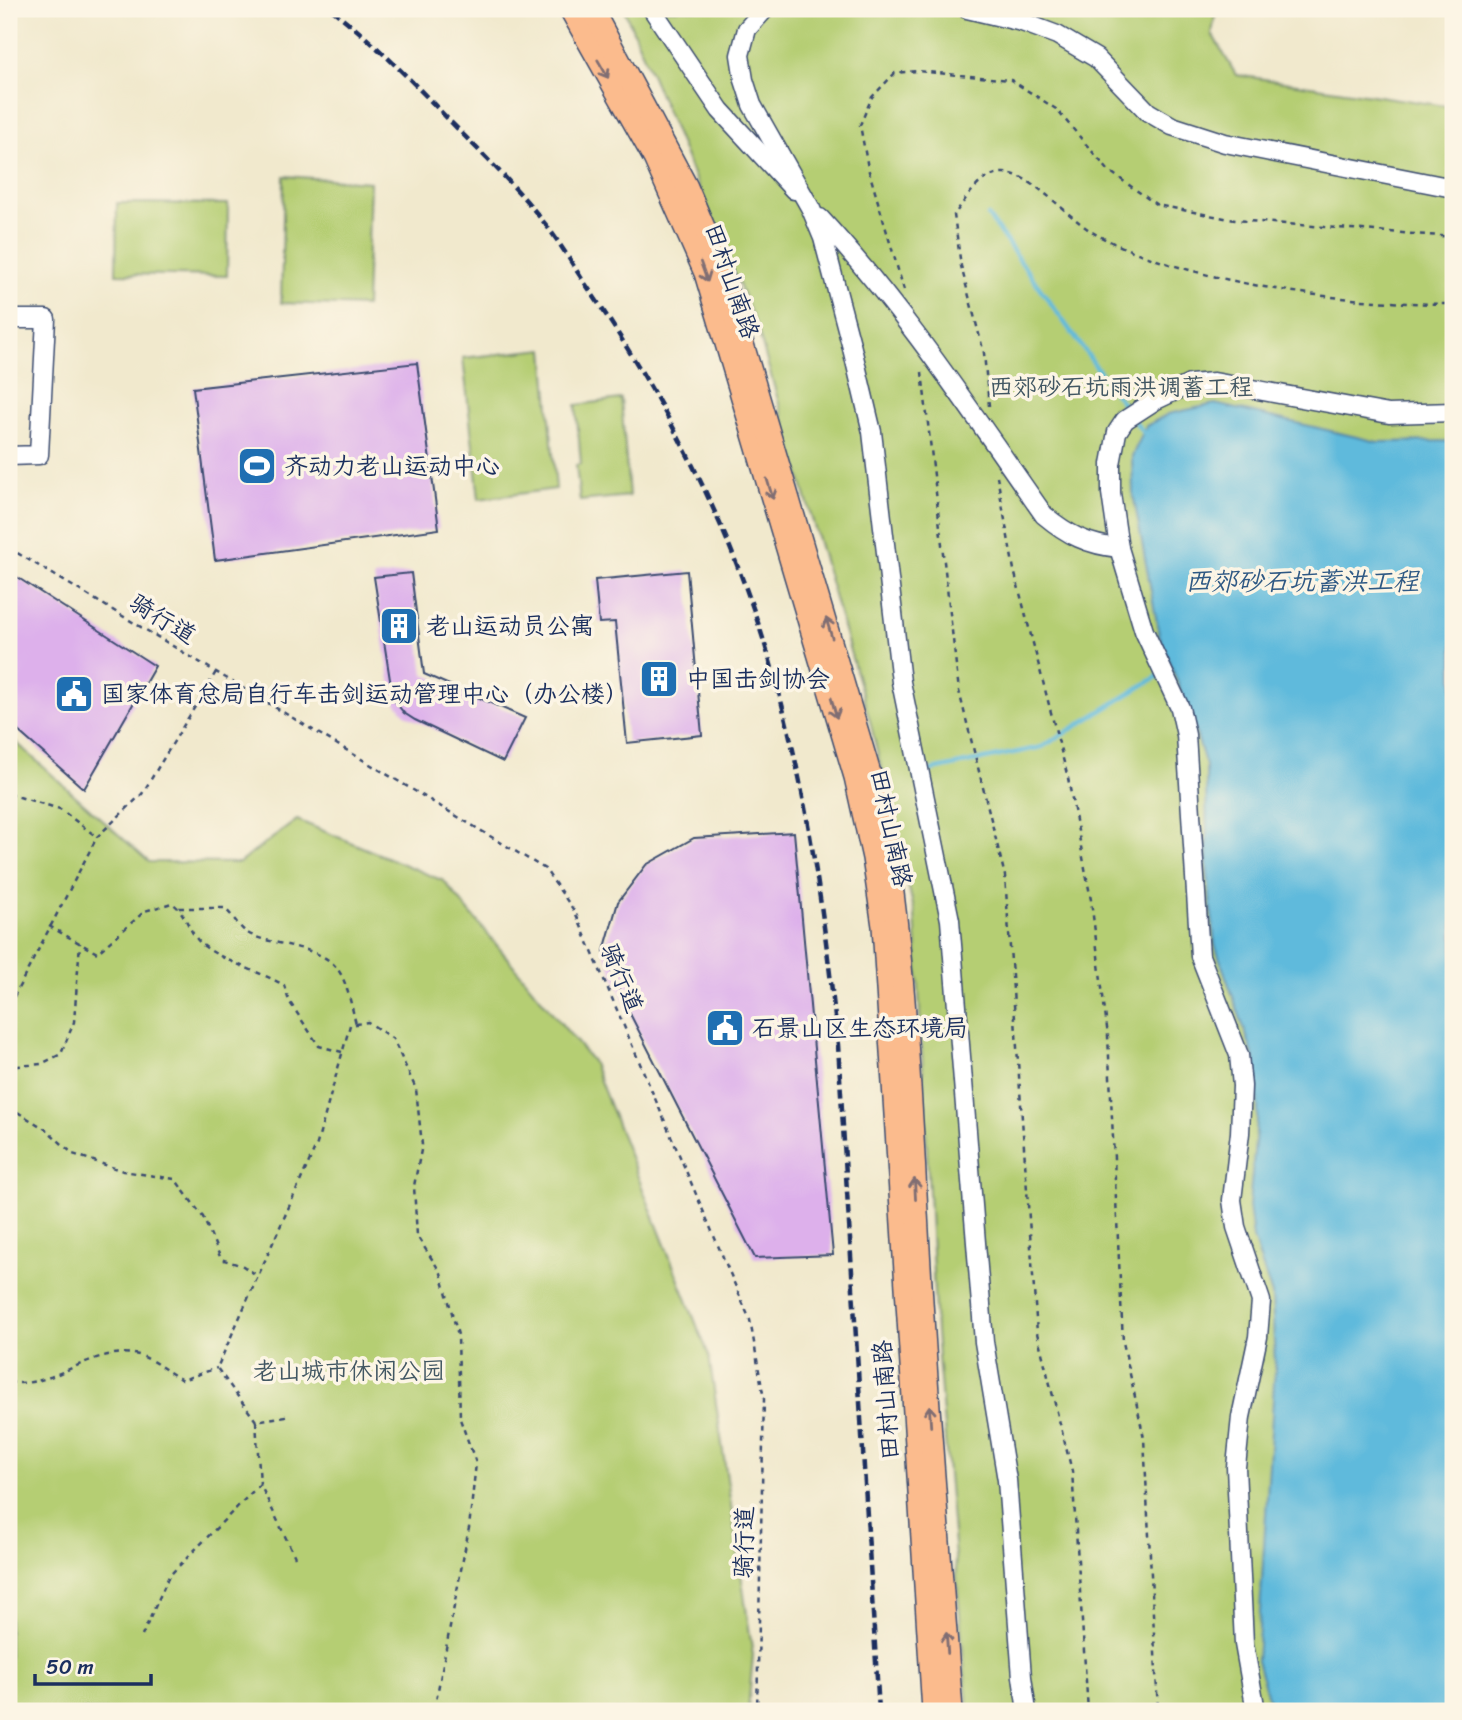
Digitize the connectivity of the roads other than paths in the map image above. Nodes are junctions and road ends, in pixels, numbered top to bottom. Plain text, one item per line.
1 (570, 9) edge
2 (592, 9) edge
3 (652, 9) edge
4 (765, 9) edge
5 (967, 9) edge
6 (1453, 188) edge
7 (811, 209) junction
8 (9, 319) edge
9 (1453, 412) edge
10 (9, 456) edge
11 (1119, 548) junction
12 (933, 1711) edge
13 (952, 1711) edge
14 (1027, 1711) edge
15 (1256, 1711) edge

1 -> 12 main road, 田村山南路
13 -> 2 main road, 田村山南路
3 - 7 street
4 - 7 street
5 - 6 street
7 - 11 street
7 - 14 street
8 - 10 street
9 - 11 street
11 - 15 street

